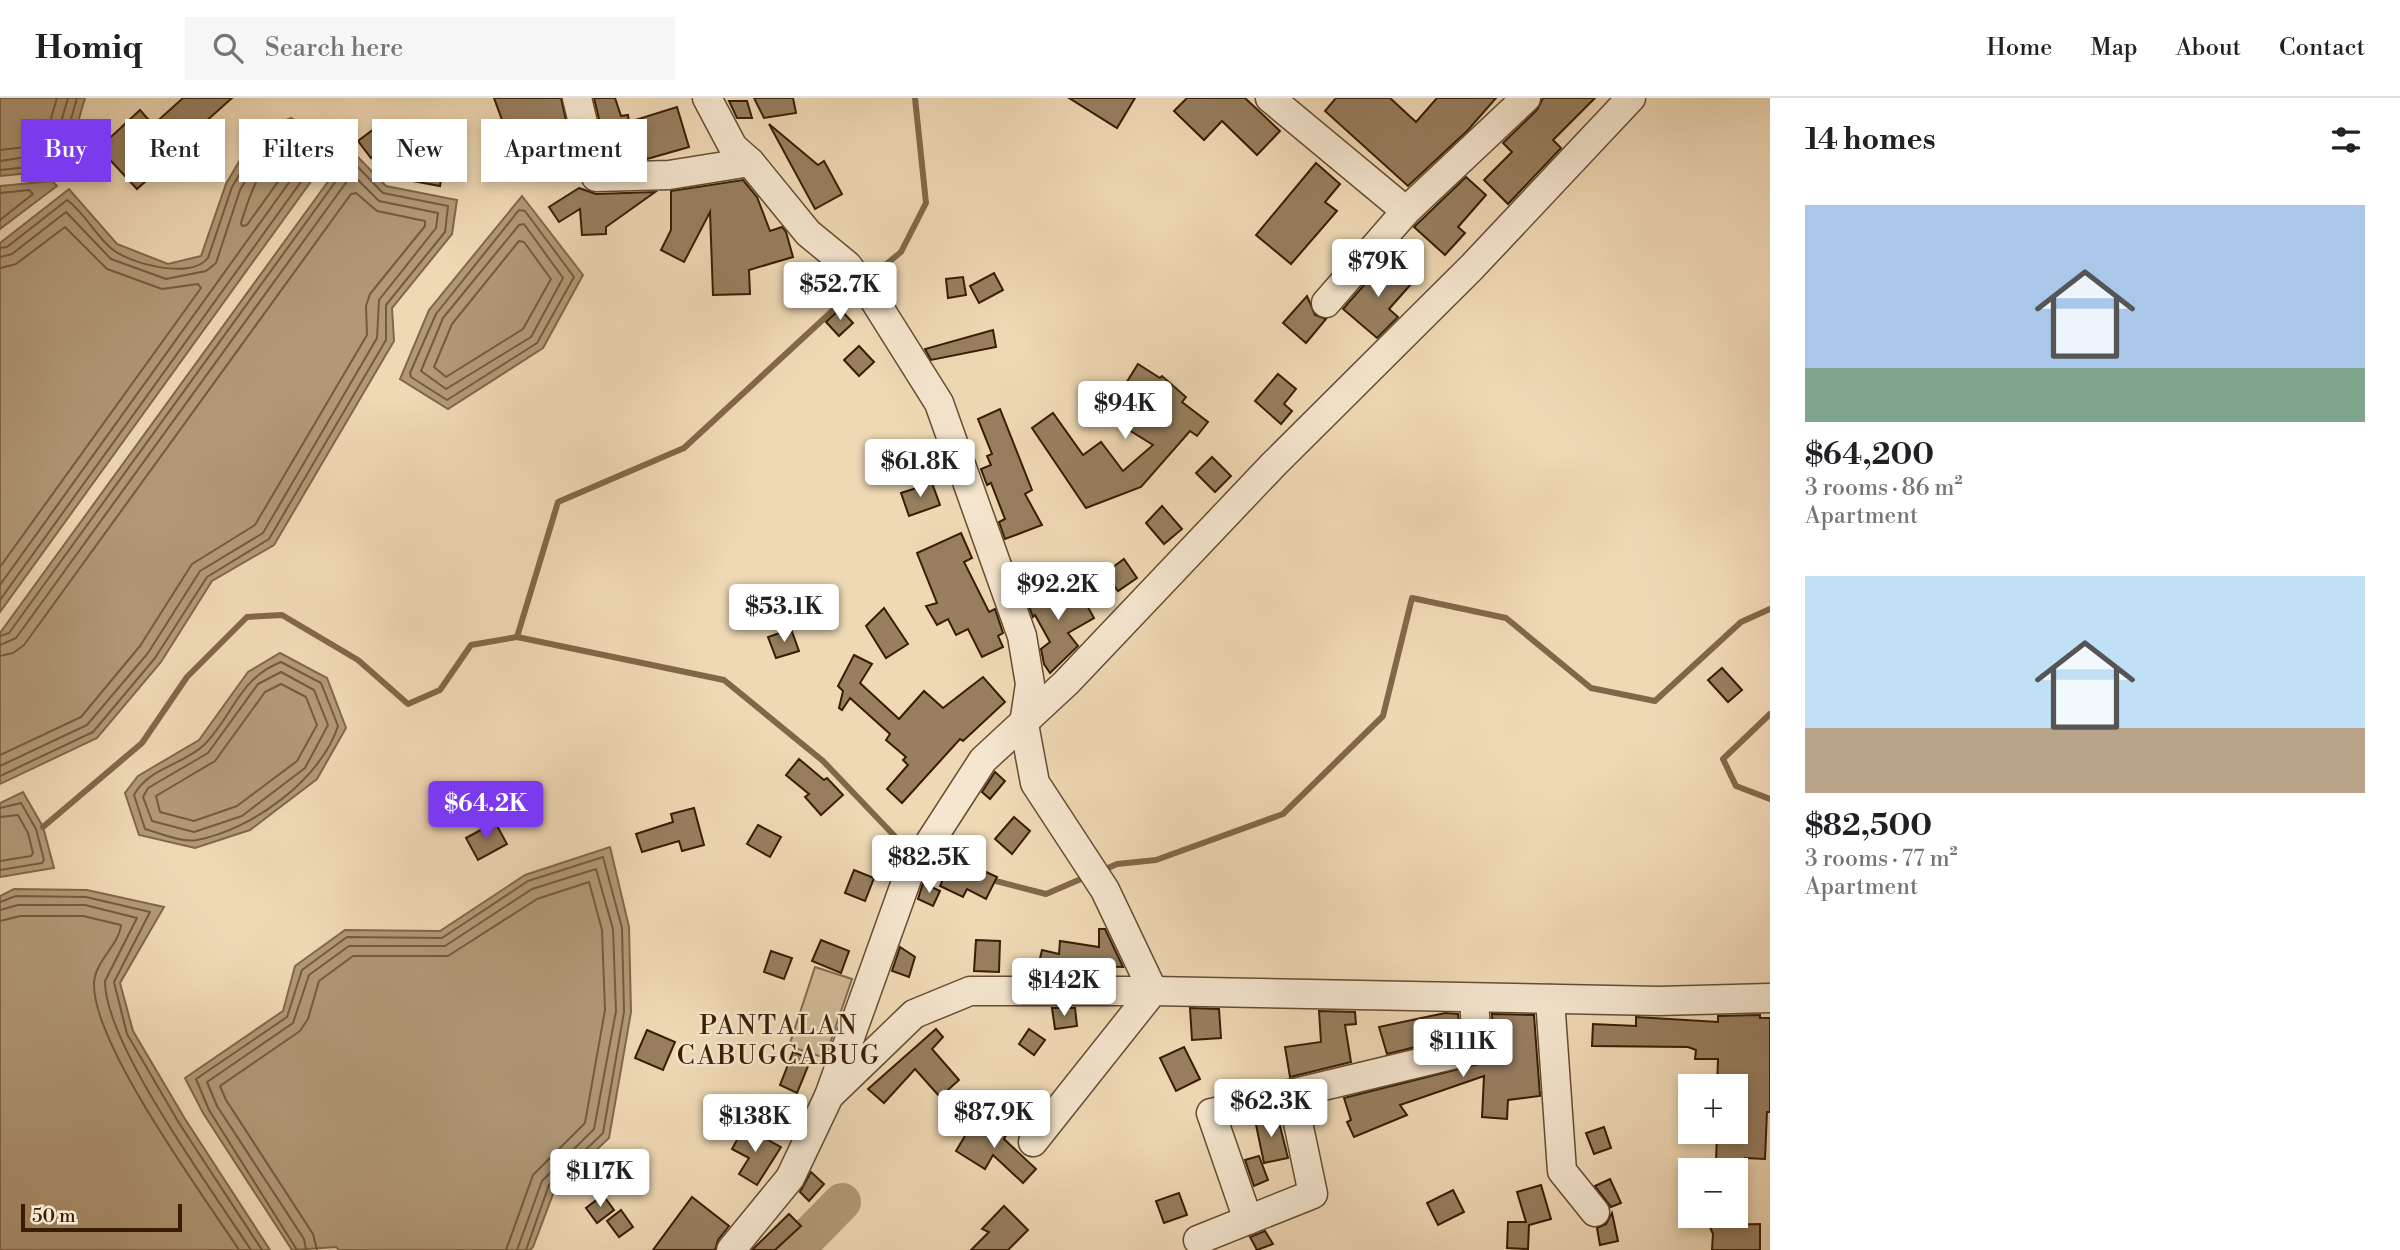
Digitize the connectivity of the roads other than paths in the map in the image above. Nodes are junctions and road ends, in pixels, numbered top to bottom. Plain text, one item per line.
1 (577, 98) edge
2 (707, 98) edge
3 (1270, 98) edge
4 (1526, 98) edge
5 (1631, 98) edge
6 (750, 162) junction
7 (1406, 211) junction
8 (1326, 303) dead end
9 (1024, 724) junction
10 (1153, 991) junction
11 (1474, 998) junction
12 (1770, 998) edge
13 (1550, 999) junction
14 (1292, 1094) junction
15 (829, 1096) junction
16 (1033, 1142) dead end
17 (1595, 1212) dead end
18 (1248, 1220) junction
19 (1198, 1240) dead end
20 (731, 1250) edge

1 - 6 street
2 - 6 street
3 - 7 street
4 - 7 street
5 - 9 street
6 - 9 street
7 - 8 street
9 - 10 street
9 - 15 street
10 - 11 street
10 - 15 street
10 - 16 street
11 - 13 street
11 - 14 street
12 - 13 street
13 - 17 street
14 - 18 street
14 - 18 street
15 - 20 street
18 - 19 street

